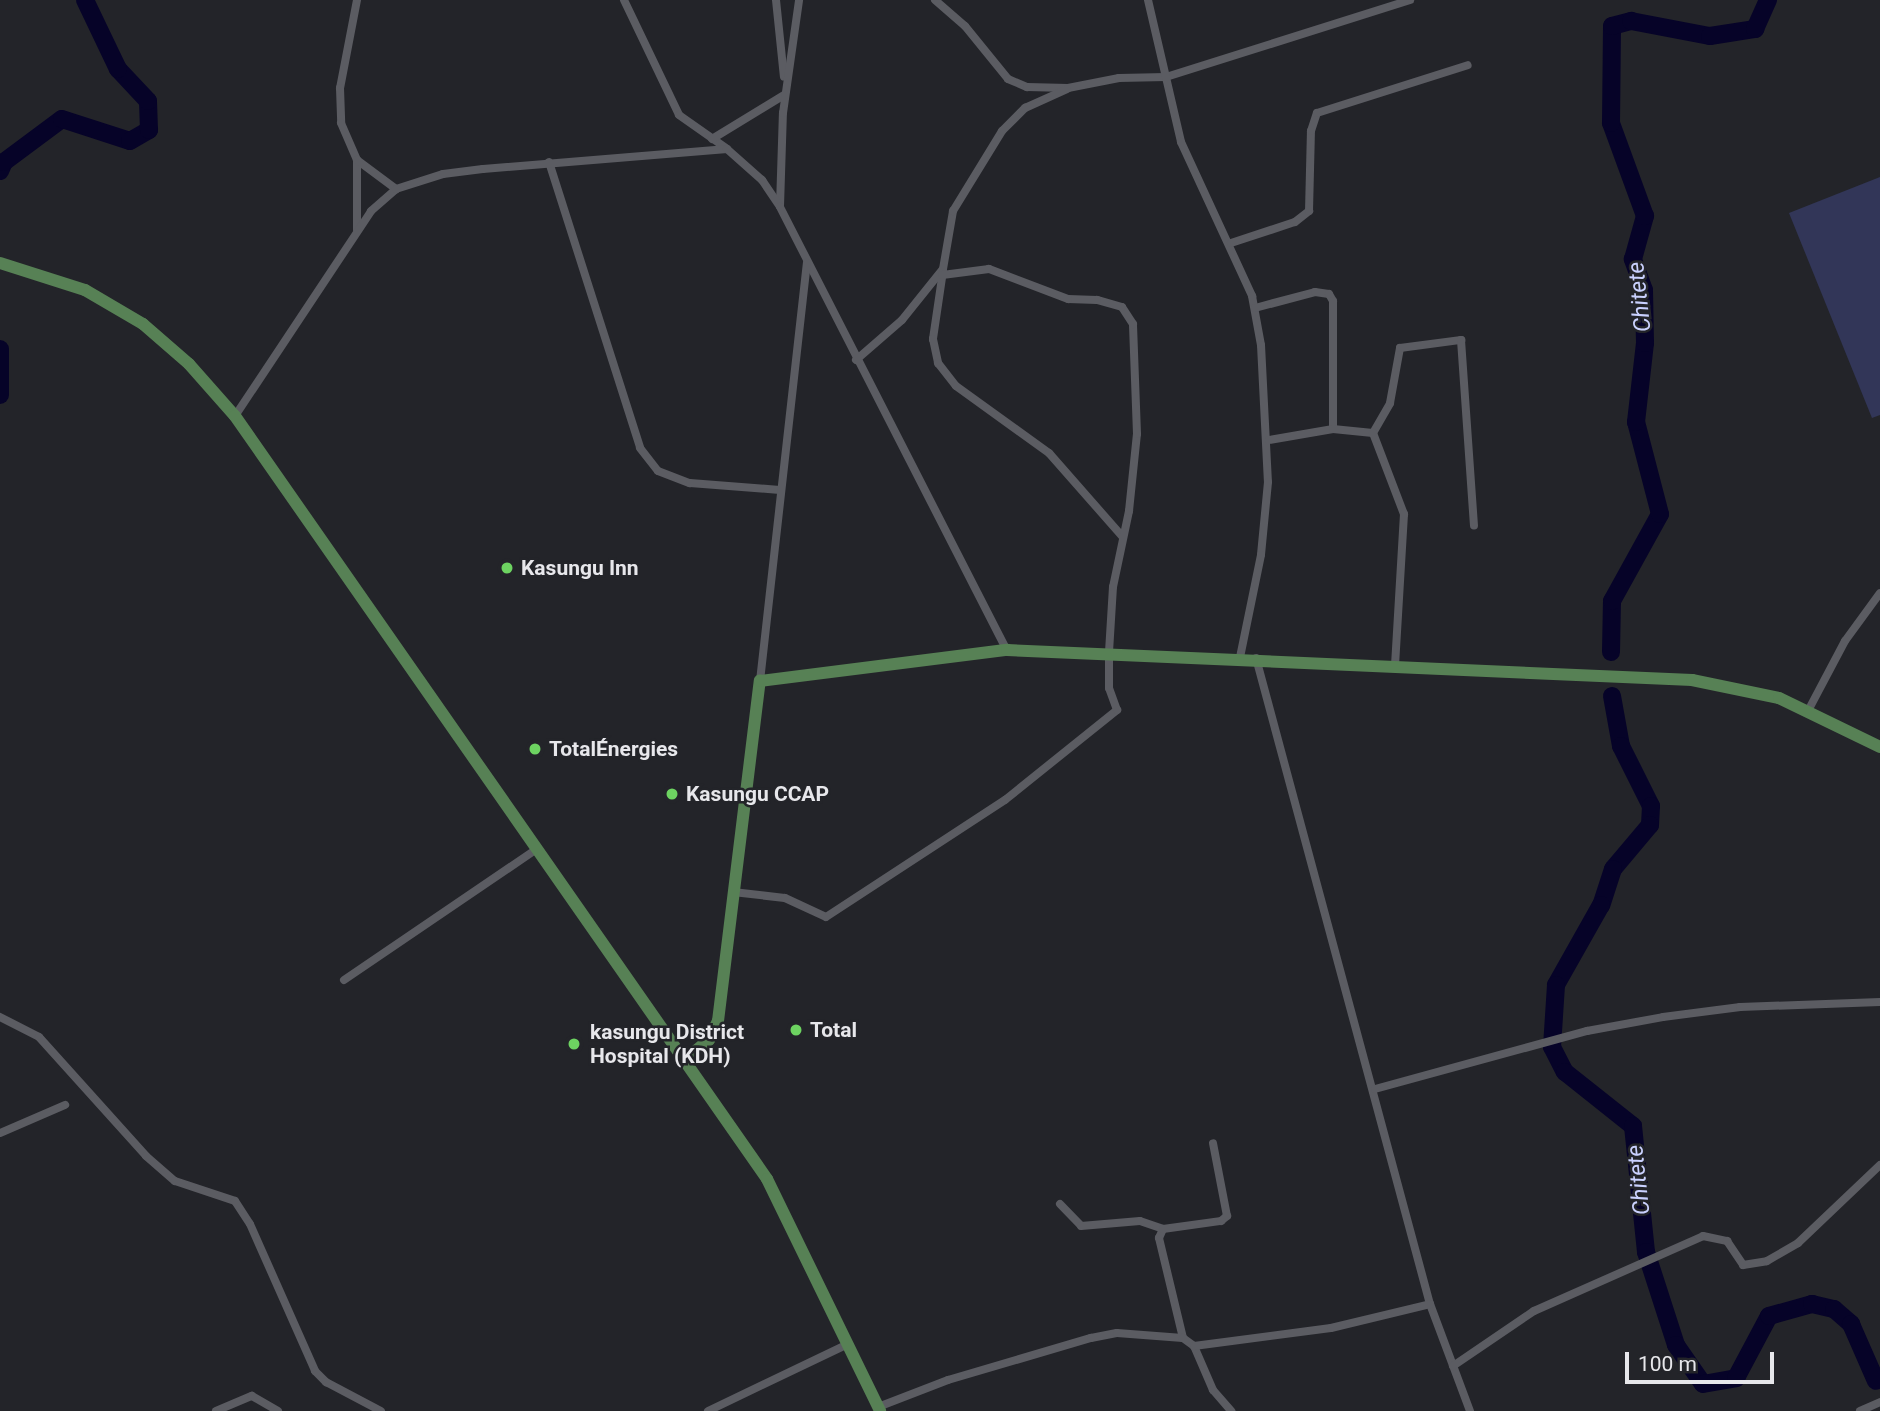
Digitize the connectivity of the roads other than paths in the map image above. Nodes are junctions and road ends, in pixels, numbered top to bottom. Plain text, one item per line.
1 (357, 0) edge
2 (624, 0) edge
3 (776, 0) edge
4 (799, 0) edge
5 (935, 0) edge
6 (1148, 0) edge
7 (1410, 0) edge
8 (1468, 65) dead end
9 (1166, 77) junction
10 (1068, 88) junction
11 (785, 91) junction
12 (712, 139) junction
13 (727, 149) junction
14 (357, 160) junction
15 (549, 162) junction
16 (397, 189) junction
17 (780, 207) junction
18 (357, 232) junction
19 (1231, 243) junction
20 (807, 261) junction
21 (0, 263) edge
22 (943, 272) junction
23 (1255, 308) junction
24 (856, 360) junction
25 (234, 416) junction
26 (1333, 429) junction
27 (1373, 433) junction
28 (1269, 440) junction
29 (780, 490) junction
30 (1474, 526) dead end
31 (1122, 536) junction
32 (1880, 593) edge
33 (1007, 650) junction
34 (1110, 652) junction
35 (1240, 657) junction
36 (1256, 658) junction
37 (1395, 667) junction
38 (760, 681) junction
39 (1809, 709) junction
40 (1879, 745) edge
41 (537, 849) junction
42 (733, 892) junction
43 (344, 980) dead end
44 (1880, 1002) edge
45 (0, 1017) edge
46 (686, 1059) junction
47 (1375, 1089) junction
48 (65, 1105) dead end
49 (0, 1133) edge
50 (1213, 1143) dead end
51 (1880, 1165) edge
52 (1060, 1204) dead end
53 (1163, 1229) junction
54 (1430, 1304) junction
55 (1183, 1338) junction
56 (848, 1344) junction
57 (1194, 1346) junction
58 (1453, 1366) junction
59 (1880, 1402) edge
60 (879, 1409) edge
61 (216, 1411) edge
62 (278, 1411) edge
63 (381, 1411) edge
64 (708, 1411) edge
65 (1231, 1411) edge
66 (1470, 1411) edge
67 (1860, 1411) edge

1 - 14 street
2 - 12 street
3 - 11 street
4 - 11 street
5 - 10 street
6 - 9 street
7 - 9 street
8 - 19 street
9 - 10 street
9 - 19 street
10 - 22 street
11 - 12 street
11 - 17 street
12 - 13 street
13 - 15 street
13 - 17 street
14 - 16 street
14 - 18 street
15 - 16 street
15 - 29 street
16 - 18 street
17 - 20 street
18 - 25 street
19 - 23 street
20 - 24 street
20 - 29 street
21 - 25 main road
22 - 24 street
22 - 31 street
22 - 31 street
23 - 26 street
23 - 28 street
24 - 33 street
25 - 41 main road
26 - 27 street
26 - 28 street
27 - 30 street
27 - 37 street
28 - 35 street
29 - 38 street
31 - 34 street
32 - 39 street
33 - 34 main road
33 - 38 main road
34 - 35 main road
34 - 42 street
35 - 36 main road
36 - 37 main road
36 - 47 street
37 - 39 main road
38 - 42 main road
39 - 40 main road
41 - 43 street
41 - 46 main road
42 - 46 main road
44 - 47 street
45 - 63 street
46 - 56 main road
47 - 54 street
48 - 49 street
50 - 53 street
51 - 58 street
52 - 53 street
53 - 55 street
54 - 57 street
54 - 58 street
55 - 57 street
55 - 60 street
56 - 60 main road
56 - 64 street
57 - 65 street
58 - 66 street
59 - 67 street
61 - 62 street

